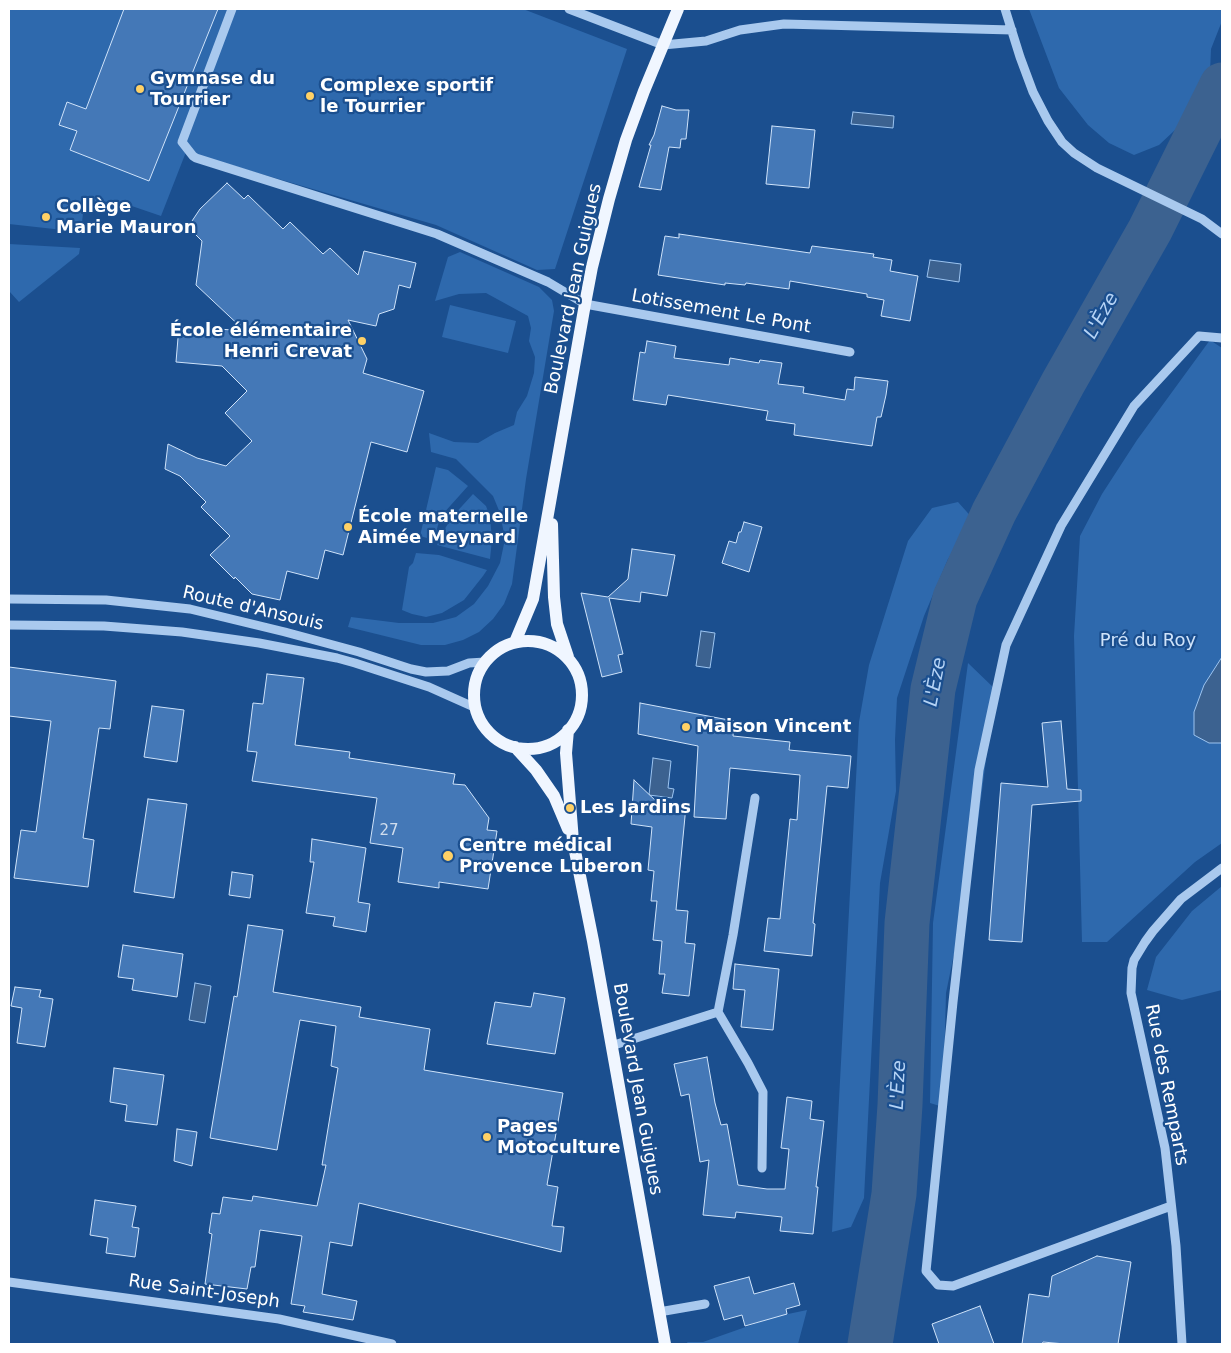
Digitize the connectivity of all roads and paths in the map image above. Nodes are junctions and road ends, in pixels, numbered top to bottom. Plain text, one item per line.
1 (232, 9) edge
2 (569, 9) edge
3 (678, 9) edge
4 (1005, 9) edge
5 (1012, 30) junction
6 (663, 45) junction
7 (1222, 234) edge
8 (585, 304) junction
9 (1222, 338) edge
10 (850, 352) dead end
11 (552, 497) junction
12 (9, 599) edge
13 (9, 625) edge
14 (515, 642) junction
15 (568, 657) junction
16 (485, 662) junction
17 (476, 708) junction
18 (568, 730) junction
19 (515, 747) junction
20 (755, 798) dead end
21 (573, 841) junction
22 (1222, 868) edge
23 (718, 1012) junction
24 (611, 1046) junction
25 (762, 1168) dead end
26 (1171, 1206) junction
27 (9, 1282) edge
28 (705, 1304) dead end
29 (659, 1312) junction
30 (392, 1344) edge
31 (665, 1344) edge
32 (1182, 1344) edge

1 - 8 street
2 - 6 street
3 - 6 main road, Boulevard Jean Guigues
4 - 5 street
5 - 6 street
5 - 7 street
6 - 8 main road, Boulevard Jean Guigues
8 - 10 street, Lotissement Le Pont
8 - 11 main road, Boulevard Jean Guigues
9 - 26 street
11 - 14 main road, Boulevard Jean Guigues
11 - 15 main road, Boulevard Jean Guigues
12 - 16 street, Route d'Ansouis
13 - 17 street, Route d'Ansouis
14 - 15 main road
14 - 16 main road
15 - 18 main road
16 - 17 main road
17 - 19 main road
18 - 19 main road
18 - 21 main road, Boulevard Jean Guigues
19 - 21 main road, Boulevard Jean Guigues
20 - 23 street
21 - 24 main road, Boulevard Jean Guigues
22 - 26 street, Rue des Remparts
23 - 24 street
23 - 25 street
24 - 29 main road, Boulevard Jean Guigues
26 - 32 street, Rue des Remparts
27 - 30 street, Rue Saint-Joseph
28 - 29 street
29 - 31 main road, Boulevard Jean Guigues

